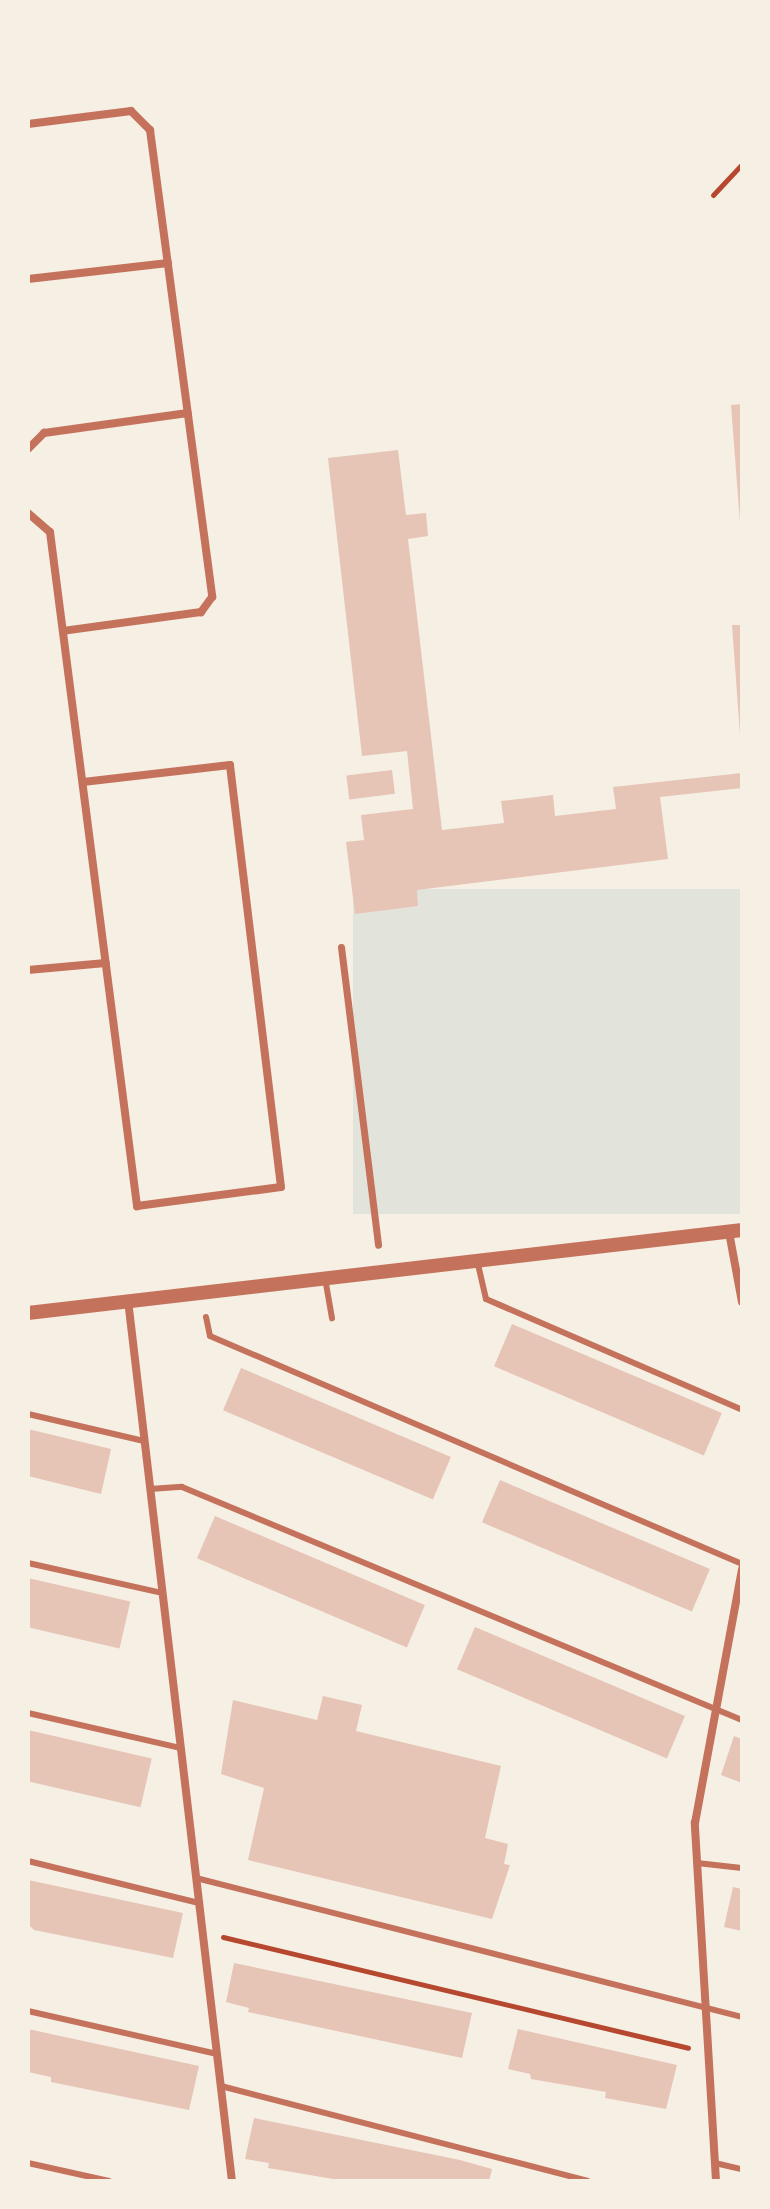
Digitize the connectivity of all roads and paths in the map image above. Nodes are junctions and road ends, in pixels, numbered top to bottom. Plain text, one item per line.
1 (28, 124) edge
2 (742, 164) edge
3 (713, 195) dead end
4 (168, 263) junction
5 (28, 279) edge
6 (188, 413) junction
7 (28, 449) edge
8 (28, 513) edge
9 (63, 631) junction
10 (83, 782) junction
11 (341, 947) dead end
12 (106, 963) junction
13 (28, 970) edge
14 (735, 1231) edge
15 (378, 1245) dead end
16 (477, 1260) junction
17 (324, 1278) junction
18 (128, 1299) junction
19 (742, 1302) edge
20 (28, 1313) edge
21 (206, 1317) dead end
22 (332, 1318) dead end
23 (742, 1410) edge
24 (28, 1414) edge
25 (144, 1441) junction
26 (150, 1489) junction
27 (28, 1563) edge
28 (742, 1567) edge
29 (162, 1593) junction
30 (714, 1709) junction
31 (28, 1713) edge
32 (742, 1720) edge
33 (181, 1748) junction
34 (28, 1861) edge
35 (697, 1863) junction
36 (742, 1868) edge
37 (196, 1878) junction
38 (199, 1903) junction
39 (203, 1932) junction
40 (706, 2009) junction
41 (28, 2011) edge
42 (742, 2017) edge
43 (709, 2051) junction
44 (217, 2054) junction
45 (221, 2086) junction
46 (28, 2163) edge
47 (715, 2163) junction
48 (742, 2169) edge
49 (109, 2181) edge
50 (232, 2181) edge
51 (588, 2181) edge
52 (716, 2181) edge

1 - 4 street
2 - 3 path
4 - 5 street
4 - 6 street
6 - 7 street
6 - 9 street
8 - 9 street
9 - 10 street
10 - 12 street
10 - 12 street
11 - 15 street
12 - 13 street
14 - 16 street
14 - 19 street
16 - 17 street
16 - 23 lane
17 - 18 street
17 - 22 lane
18 - 20 street
18 - 25 street
21 - 28 lane
24 - 25 lane
25 - 26 street
26 - 29 street
26 - 30 lane
27 - 29 lane
28 - 30 street
29 - 33 street
30 - 32 lane
30 - 35 street
31 - 33 lane
33 - 37 street
34 - 38 lane
35 - 36 lane
35 - 40 street
37 - 38 street
37 - 40 lane
38 - 39 street
39 - 43 path
39 - 44 street
40 - 42 lane
40 - 43 street
41 - 44 lane
43 - 47 street
44 - 45 street
45 - 50 street
45 - 51 lane
46 - 49 lane
47 - 48 lane
47 - 52 street

